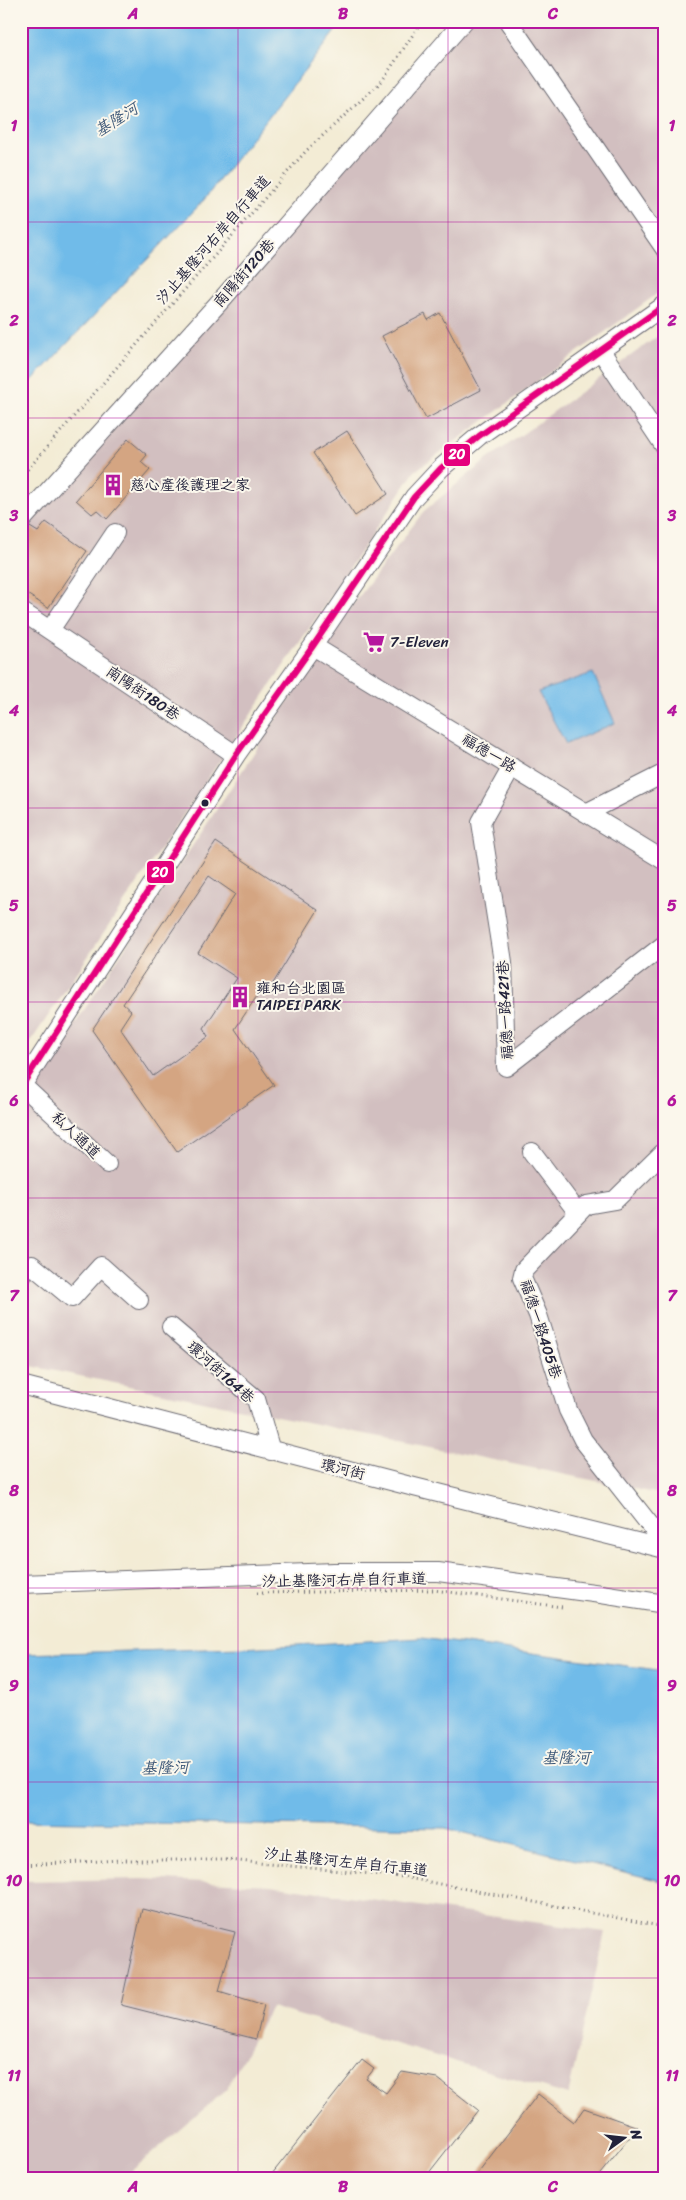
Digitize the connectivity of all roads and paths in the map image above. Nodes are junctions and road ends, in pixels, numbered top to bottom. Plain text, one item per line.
1 (422, 21) edge
2 (464, 21) edge
3 (508, 21) edge
4 (665, 249) edge
5 (665, 305) edge
6 (601, 351) junction
7 (665, 447) edge
8 (21, 476) edge
9 (21, 521) edge
10 (115, 533) dead end
11 (21, 610) edge
12 (50, 630) junction
13 (313, 646) junction
14 (236, 755) junction
15 (512, 767) junction
16 (665, 773) edge
17 (586, 813) junction
18 (665, 861) edge
19 (665, 944) edge
20 (22, 1085) edge
21 (665, 1151) edge
22 (532, 1152) dead end
23 (107, 1164) dead end
24 (578, 1213) junction
25 (21, 1278) edge
26 (139, 1300) dead end
27 (171, 1327) dead end
28 (21, 1386) edge
29 (271, 1451) junction
30 (665, 1544) edge
31 (665, 1549) edge
32 (21, 1584) edge
33 (250, 1593) dead end
34 (665, 1604) edge
35 (572, 1608) dead end
36 (21, 1866) edge
37 (665, 1927) edge

1 - 8 path, 汐止基隆河右岸自行車道
2 - 9 street, 南陽街120巷
3 - 4 street
5 - 6 street
6 - 7 street
6 - 13 street
10 - 12 street
11 - 12 street, 南陽街180巷
12 - 14 street, 南陽街180巷
13 - 14 street
13 - 15 street, 福德一路
14 - 20 street
15 - 17 street, 福德一路
15 - 19 street, 福德一路421巷
16 - 17 street
17 - 18 street, 福德一路
20 - 23 street, 私人通道
21 - 24 street, 福德一路405巷
22 - 24 street
24 - 30 street, 福德一路405巷
25 - 26 street
27 - 29 street, 環河街164巷
28 - 29 street, 環河街
29 - 31 street, 環河街
32 - 34 street
33 - 35 path, 汐止基隆河右岸自行車道
36 - 37 path, 汐止基隆河左岸自行車道

